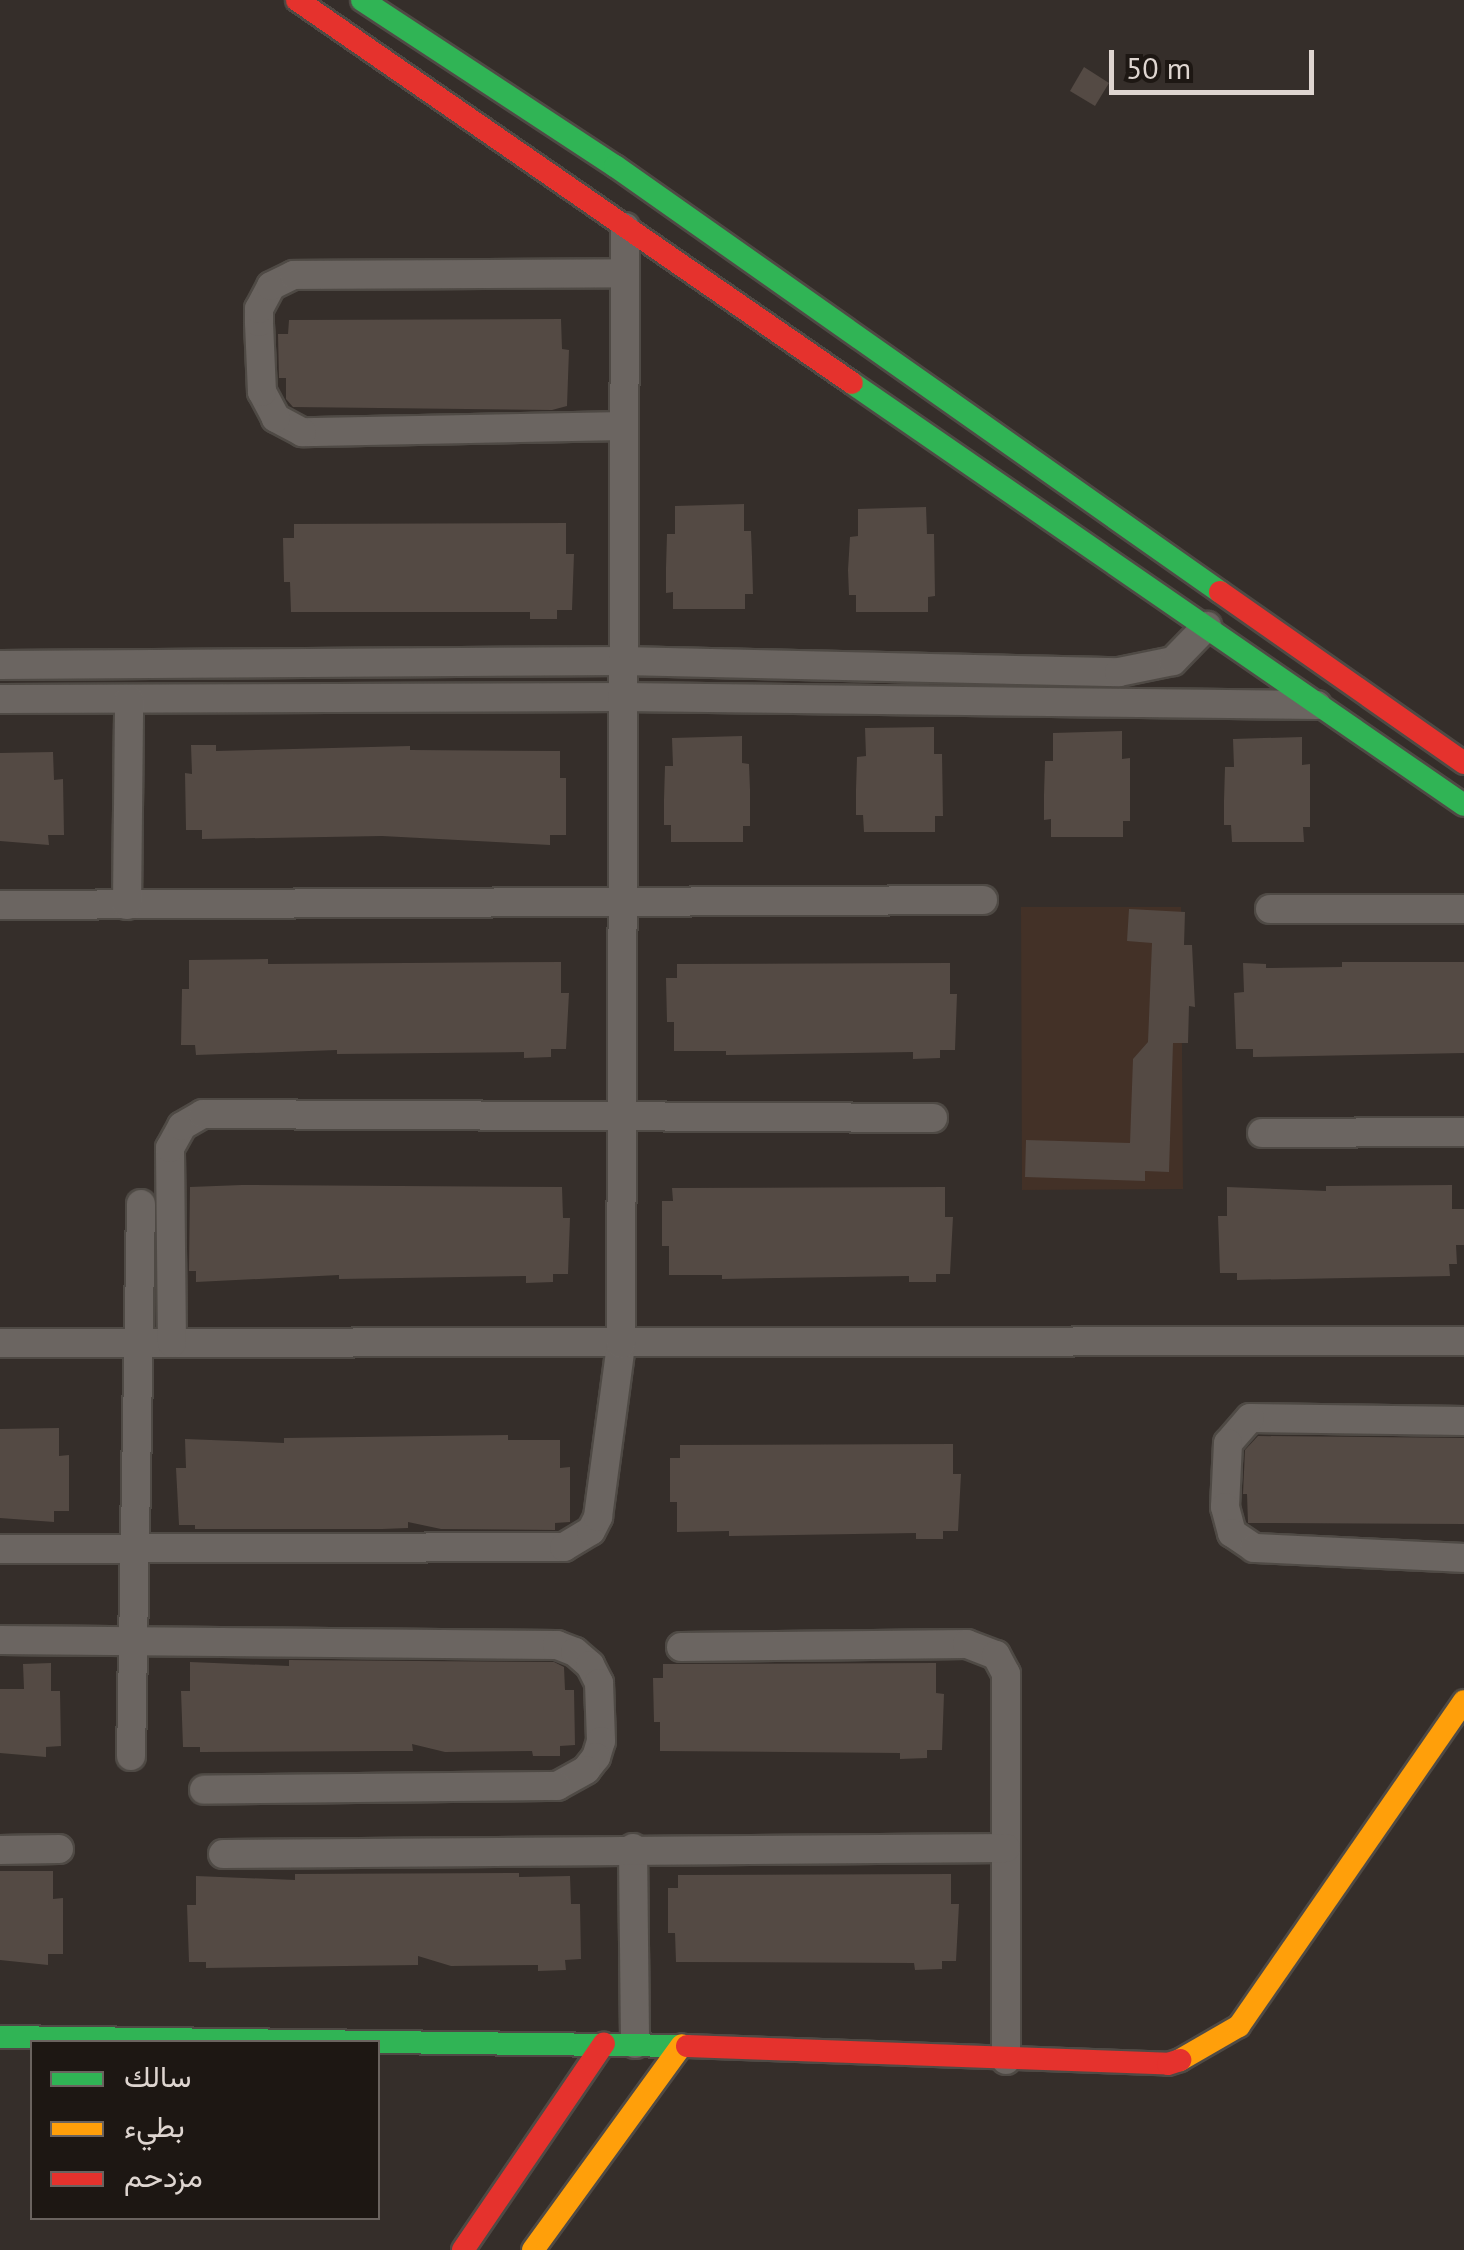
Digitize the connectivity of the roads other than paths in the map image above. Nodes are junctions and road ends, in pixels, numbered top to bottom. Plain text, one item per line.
1 (297, 0) edge
2 (362, 0) edge
3 (625, 228) junction
4 (624, 273) junction
5 (624, 426) junction
6 (1206, 626) junction
7 (623, 661) junction
8 (0, 665) edge
9 (622, 697) junction
10 (130, 699) junction
11 (0, 700) edge
12 (1317, 705) junction
13 (1464, 763) edge
14 (1464, 805) edge
15 (983, 900) dead end
16 (621, 902) junction
17 (127, 904) junction
18 (0, 905) edge
19 (1270, 909) dead end
20 (1464, 910) edge
21 (933, 1118) dead end
22 (620, 1120) junction
23 (1464, 1132) edge
24 (1262, 1133) dead end
25 (141, 1204) dead end
26 (1464, 1342) edge
27 (0, 1343) edge
28 (172, 1343) junction
29 (138, 1344) junction
30 (620, 1344) junction
31 (1464, 1421) edge
32 (0, 1549) edge
33 (134, 1550) junction
34 (1464, 1558) edge
35 (0, 1640) edge
36 (132, 1642) junction
37 (681, 1647) dead end
38 (1464, 1701) edge
39 (131, 1756) dead end
40 (204, 1790) dead end
41 (633, 1848) junction
42 (1006, 1848) junction
43 (0, 1850) edge
44 (58, 1850) dead end
45 (223, 1854) dead end
46 (0, 2037) edge
47 (302, 2040) edge
48 (380, 2041) edge
49 (604, 2043) junction
50 (635, 2044) junction
51 (682, 2045) junction
52 (1006, 2060) junction
53 (463, 2250) edge
54 (533, 2250) edge

1 - 3 street
2 - 13 street
3 - 4 street
3 - 6 street
4 - 5 street
4 - 5 street
5 - 7 street
6 - 7 street
6 - 12 street
7 - 8 street
7 - 9 street
9 - 10 street
9 - 12 street
9 - 16 street
10 - 11 street
10 - 17 street
12 - 14 street
15 - 16 street
16 - 17 street
16 - 22 street
17 - 18 street
19 - 20 street
21 - 22 street
22 - 28 street
22 - 30 street
23 - 24 street
25 - 29 street
26 - 30 street
27 - 29 street
28 - 29 street
28 - 30 street
29 - 33 street
30 - 33 street
31 - 34 street
32 - 33 street
33 - 36 street
35 - 36 street
36 - 39 street
36 - 40 street
37 - 42 street
38 - 52 street
41 - 42 street
41 - 45 street
41 - 50 street
42 - 52 street
43 - 44 street
46 - 47 street
48 - 49 street
49 - 50 street
49 - 53 street
50 - 51 street
51 - 52 street
51 - 54 street

